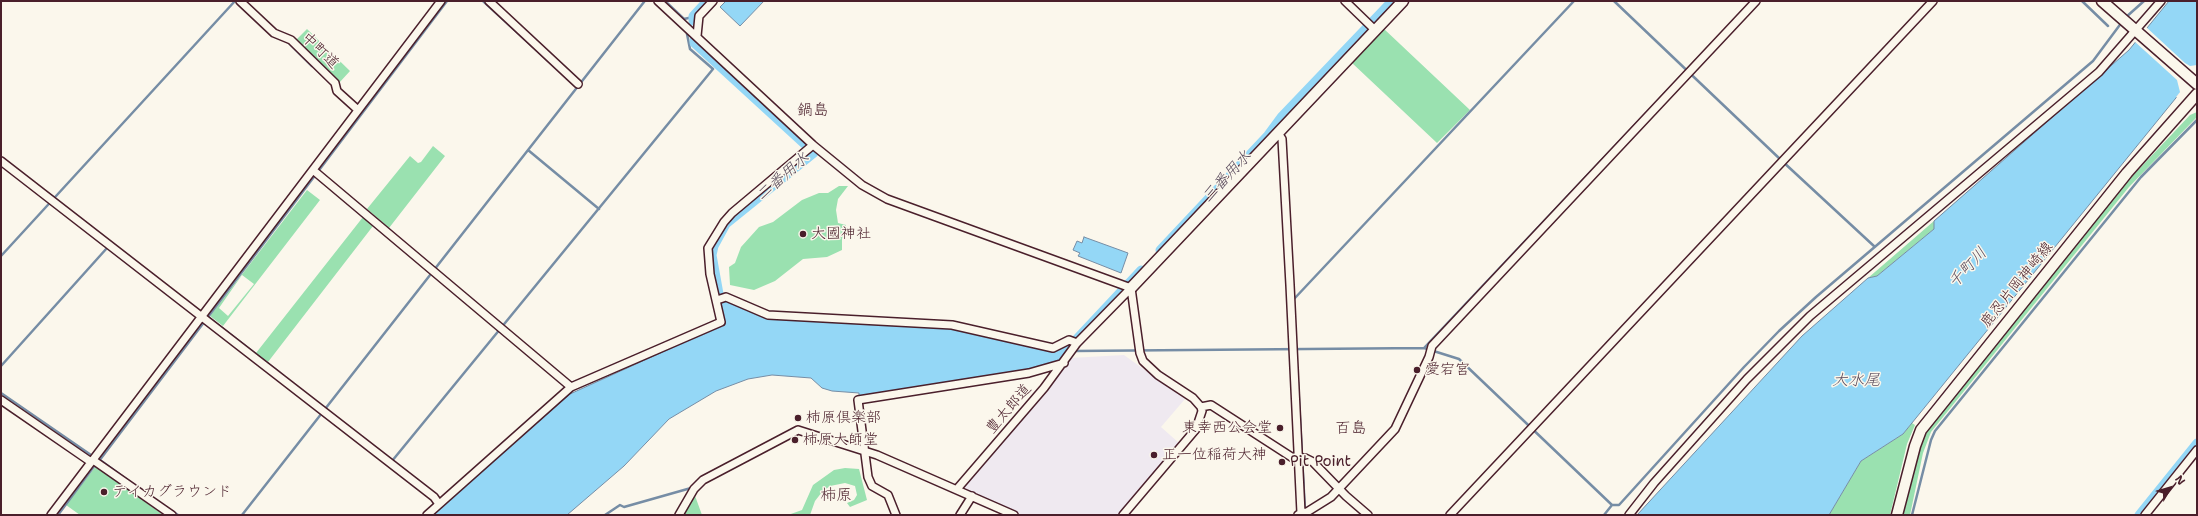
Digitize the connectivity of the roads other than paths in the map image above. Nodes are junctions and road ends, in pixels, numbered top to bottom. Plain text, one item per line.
1 (240, 1) edge
2 (441, 1) edge
3 (489, 1) edge
4 (658, 1) edge
5 (713, 1) edge
6 (1345, 1) edge
7 (1403, 1) edge
8 (1756, 1) edge
9 (1933, 1) edge
10 (2102, 1) edge
11 (2161, 1) edge
12 (2135, 29) junction
13 (1375, 30) junction
14 (697, 36) junction
15 (2196, 83) edge
16 (578, 84) dead end
17 (2197, 94) edge
18 (358, 110) junction
19 (1278, 133) junction
20 (810, 148) junction
21 (1, 161) edge
22 (316, 172) junction
23 (1126, 287) junction
24 (720, 298) junction
25 (205, 318) junction
26 (1073, 346) junction
27 (1064, 363) junction
28 (570, 387) junction
29 (1, 400) edge
30 (1201, 407) junction
31 (863, 450) junction
32 (2197, 450) edge
33 (1302, 458) junction
34 (92, 461) junction
35 (1338, 487) junction
36 (958, 490) junction
37 (972, 496) junction
38 (439, 504) junction
39 (1302, 513) edge
40 (51, 515) edge
41 (172, 515) edge
42 (427, 515) edge
43 (679, 515) edge
44 (896, 515) edge
45 (960, 515) edge
46 (1014, 515) edge
47 (1123, 515) edge
48 (1368, 515) edge
49 (1450, 515) edge
50 (1629, 515) edge
51 (1897, 515) edge
52 (2145, 515) edge

1 - 18 street, 中町道
2 - 18 street
3 - 16 street
4 - 14 street
5 - 14 street
6 - 13 street
7 - 13 main road
8 - 35 street
9 - 49 street
10 - 12 main road
11 - 12 street
12 - 15 main road
12 - 50 street
13 - 19 main road
14 - 20 street
17 - 51 main road, 鹿忍片岡神崎線
18 - 22 street
19 - 23 main road
19 - 33 street
20 - 23 street
20 - 24 street
21 - 25 street
22 - 25 street
22 - 28 street
23 - 26 street
23 - 30 street
24 - 26 street
24 - 28 street
25 - 34 street
25 - 38 street
26 - 27 street, 豊太郎道
27 - 31 street
27 - 36 street, 豊太郎道
28 - 38 street
29 - 34 street
30 - 33 street
30 - 47 street
31 - 36 street
31 - 43 street
31 - 44 street
32 - 52 street
33 - 35 street
33 - 39 street
34 - 40 street
34 - 41 street
35 - 39 street
35 - 48 street
36 - 37 street
37 - 45 street
37 - 46 street
38 - 42 street

